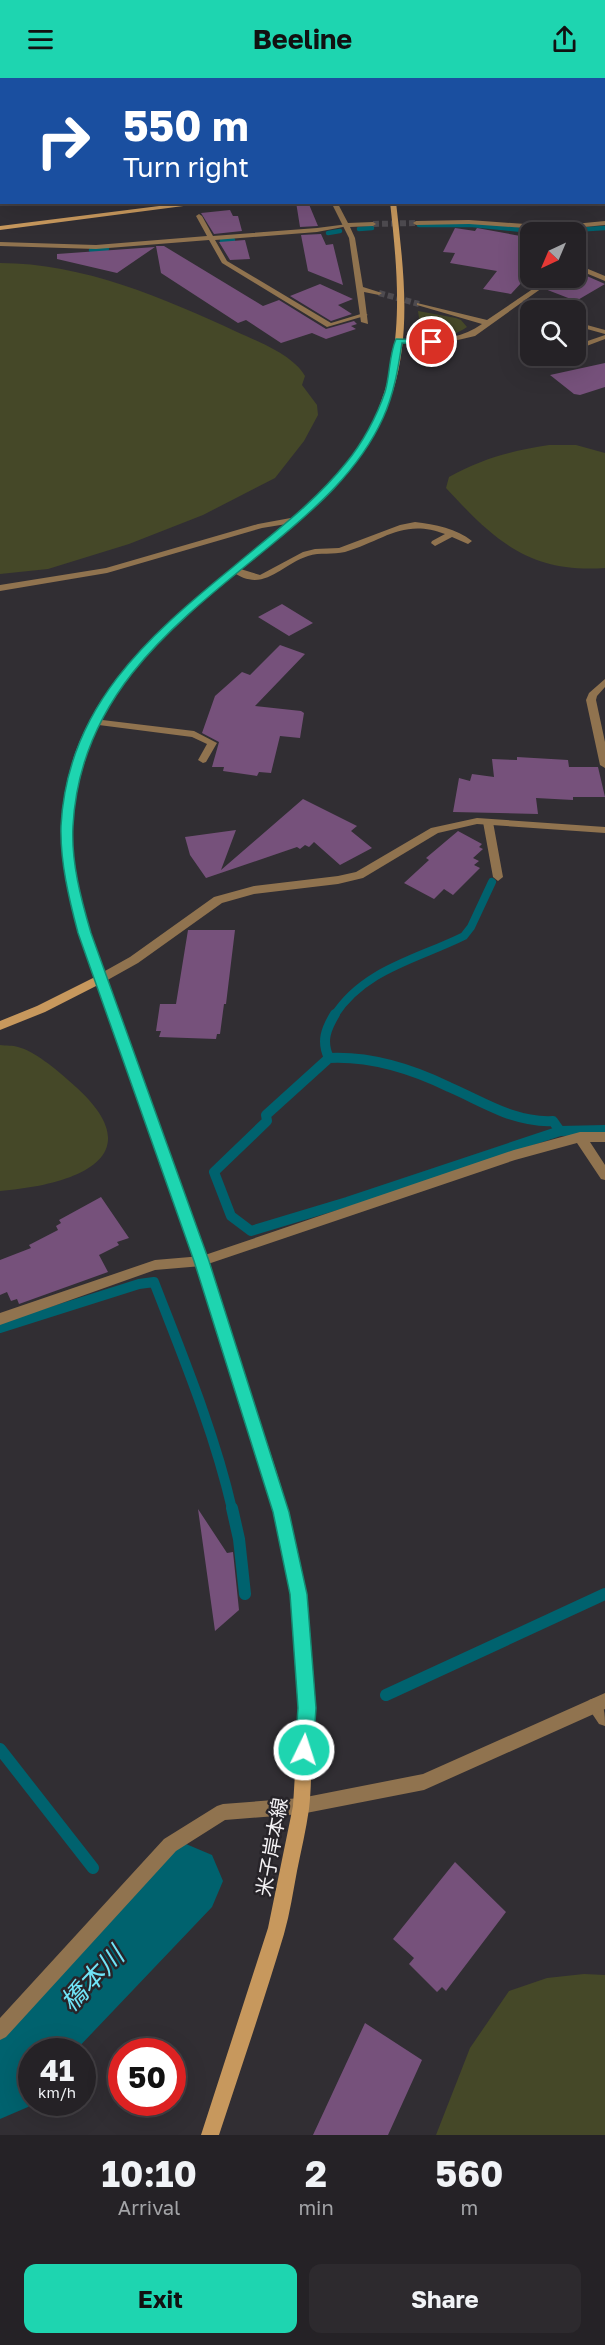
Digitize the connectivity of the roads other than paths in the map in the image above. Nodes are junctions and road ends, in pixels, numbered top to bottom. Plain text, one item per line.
1 (195, 204) edge
2 (335, 204) edge
3 (393, 204) edge
4 (199, 216) dead end
5 (416, 223) tunnel mouth
6 (605, 223) edge
7 (373, 224) tunnel mouth
8 (346, 225) junction
9 (520, 227) edge
10 (586, 227) edge
11 (0, 228) edge
12 (212, 237) junction
13 (0, 244) edge
14 (586, 270) edge
15 (605, 279) edge
16 (538, 288) edge
17 (361, 289) junction
18 (379, 293) tunnel mouth
19 (520, 300) joint
20 (419, 303) tunnel mouth
21 (488, 323) junction
22 (586, 327) edge
23 (605, 332) edge
24 (605, 337) edge
25 (399, 341) junction
26 (586, 344) edge
27 (296, 520) junction
28 (453, 533) junction
29 (468, 541) dead end
30 (435, 543) dead end
31 (234, 570) junction
32 (0, 588) edge
33 (605, 682) edge
34 (94, 722) junction
35 (204, 760) dead end
36 (605, 765) edge
37 (488, 822) junction
38 (605, 830) edge
39 (498, 876) dead end
40 (100, 979) junction
41 (0, 1026) edge
42 (580, 1137) junction
43 (605, 1137) edge
44 (605, 1174) edge
45 (201, 1261) junction
46 (0, 1319) edge
47 (602, 1708) edge
48 (301, 1806) junction
49 (0, 2031) edge
50 (210, 2135) edge

1 - 11 main road
2 - 8 street
3 - 25 main road, 米子岸本線
4 - 12 street
5 - 9 street
6 - 10 street
7 - 8 street
8 - 12 street
8 - 17 street
12 - 13 street
12 - 17 street
14 - 15 street
16 - 19 street
17 - 18 street
19 - 21 street
20 - 21 street
21 - 25 street
22 - 23 street
24 - 26 street
25 - 27 main road, 米子岸本線
27 - 31 main road, 米子岸本線
27 - 32 street
28 - 29 street
28 - 30 street
28 - 31 street
31 - 34 main road, 米子岸本線
33 - 36 street
34 - 35 street
34 - 40 main road, 米子岸本線
37 - 38 street
37 - 39 street
37 - 40 street
40 - 41 main road
40 - 45 main road, 米子岸本線
42 - 43 street
42 - 44 street
42 - 45 street
45 - 46 street
45 - 48 main road, 米子岸本線
47 - 48 street
48 - 49 street
48 - 50 main road, 米子岸本線

